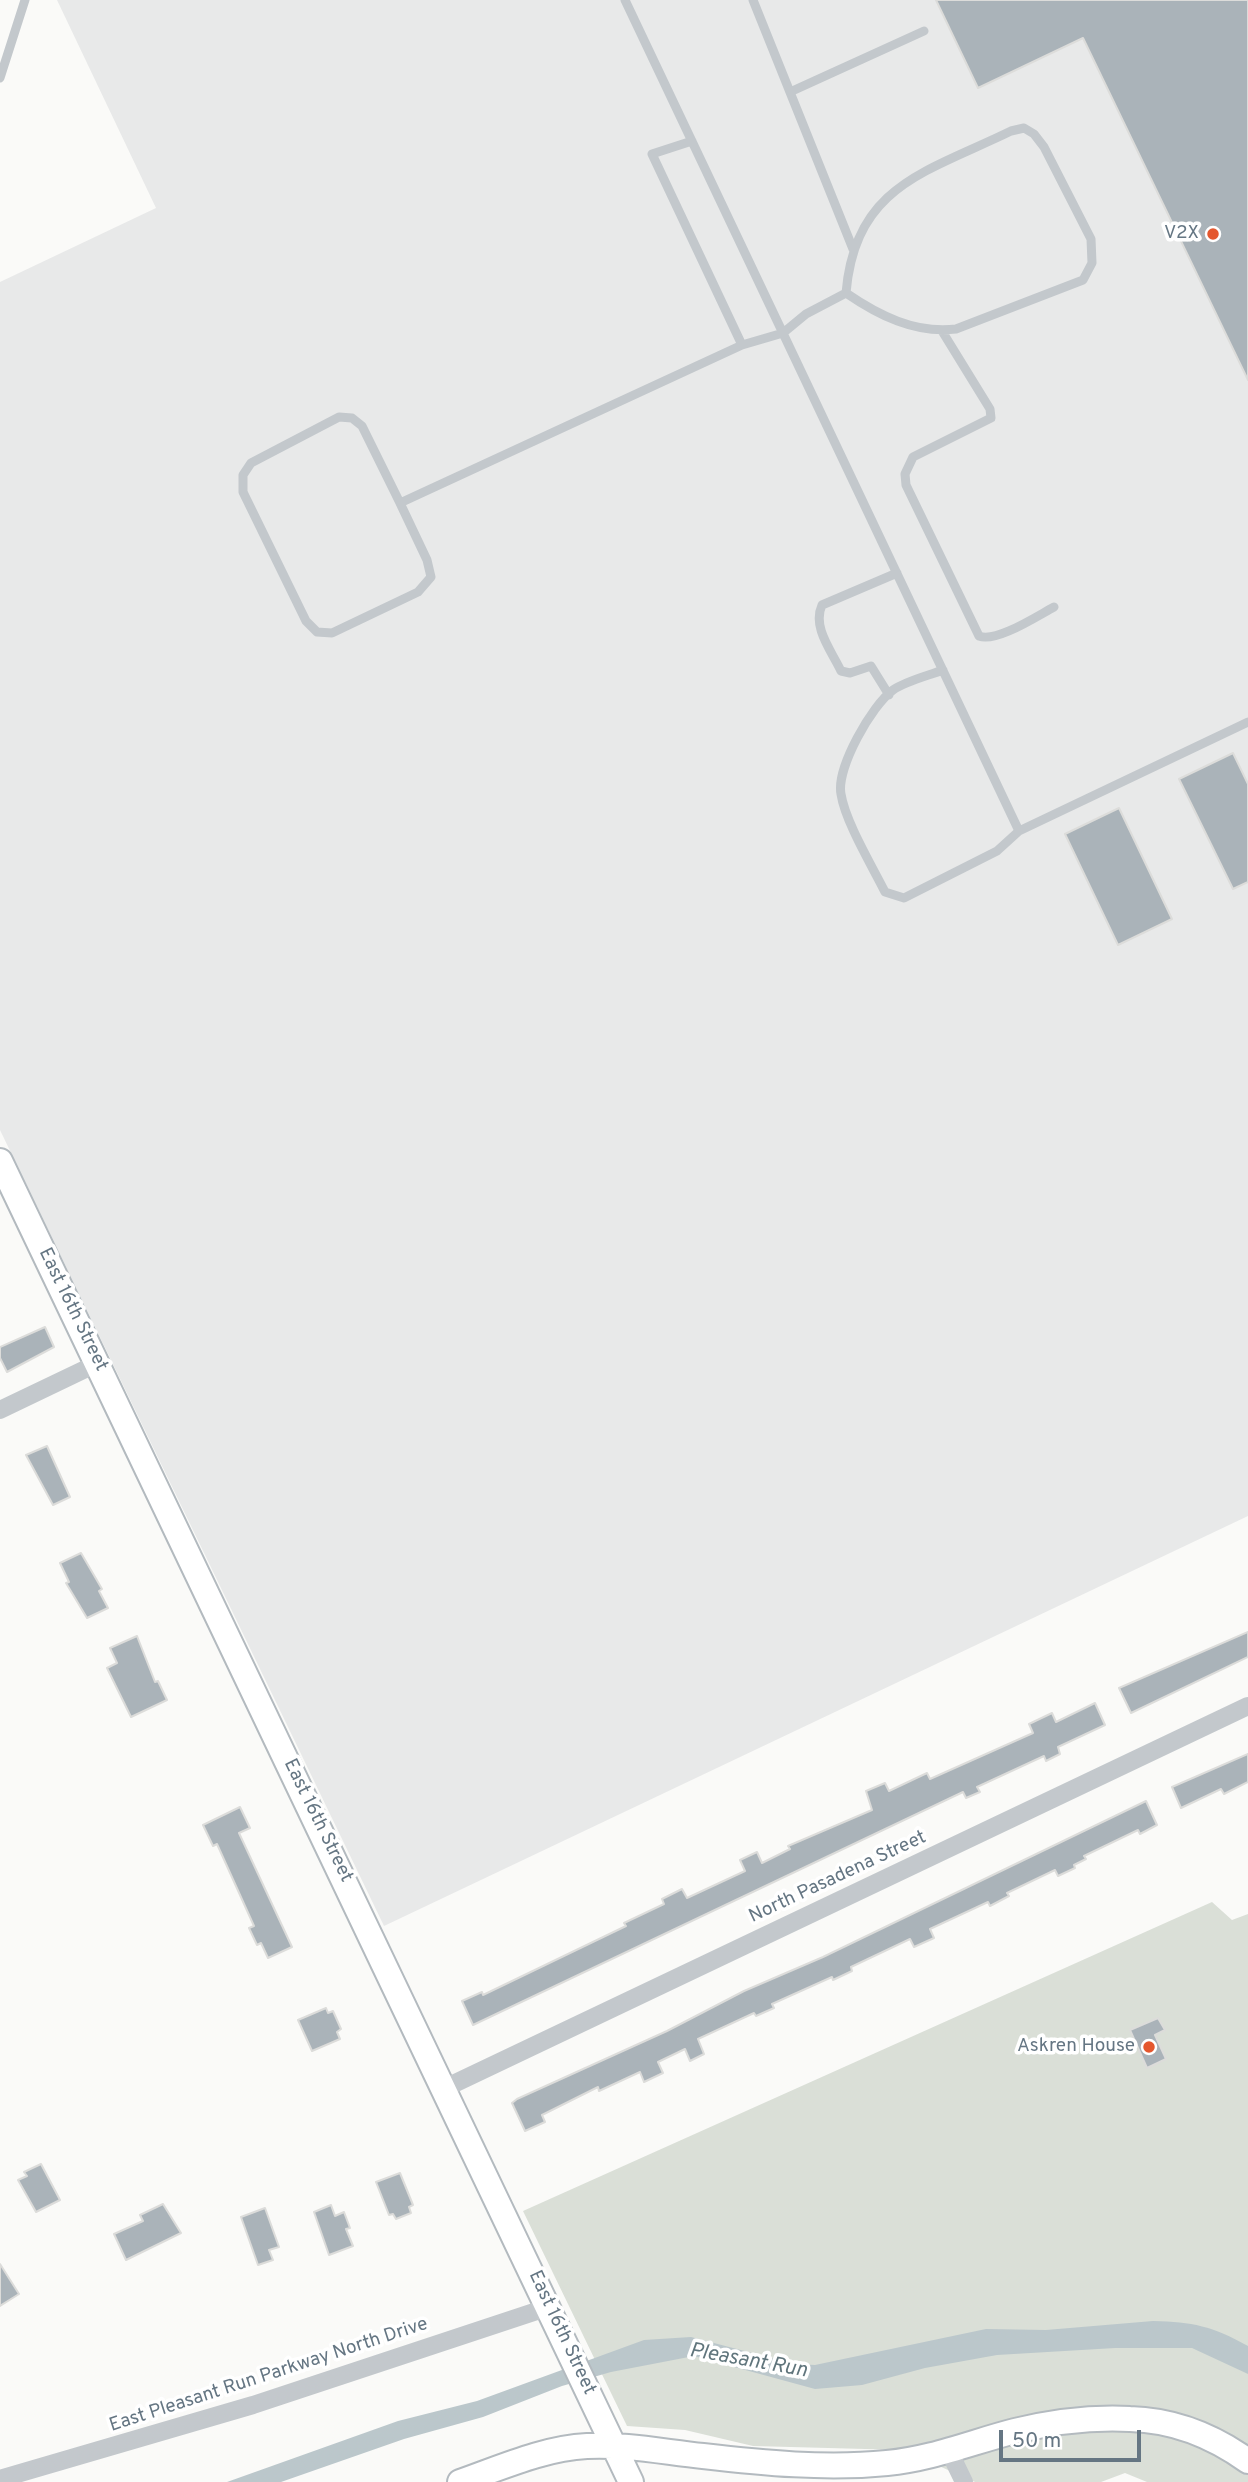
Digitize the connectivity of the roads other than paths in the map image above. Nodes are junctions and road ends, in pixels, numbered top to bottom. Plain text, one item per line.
1 (25, 0) edge
2 (625, 0) edge
3 (753, 0) edge
4 (924, 31) dead end
5 (0, 76) edge
6 (790, 92) junction
7 (692, 141) junction
8 (853, 249) junction
9 (846, 293) junction
10 (942, 331) junction
11 (783, 333) junction
12 (743, 345) junction
13 (400, 503) junction
14 (897, 573) junction
15 (1054, 607) dead end
16 (943, 670) junction
17 (888, 695) junction
18 (1248, 722) edge
19 (1019, 831) junction
20 (0, 1161) edge
21 (98, 1363) junction
22 (0, 1410) edge
23 (1248, 1706) edge
24 (445, 2088) junction
25 (549, 2306) junction
26 (614, 2446) junction
27 (949, 2451) junction
28 (1248, 2461) edge
29 (0, 2479) edge
30 (460, 2482) edge
31 (631, 2482) edge
32 (964, 2482) edge

1 - 5 lane
2 - 7 lane
3 - 6 lane
4 - 6 lane
6 - 8 lane
7 - 11 lane
7 - 12 lane
8 - 9 lane
8 - 10 lane
9 - 10 lane
9 - 11 lane
10 - 15 lane
11 - 12 lane
11 - 14 lane
12 - 13 lane
13 - 13 lane
14 - 16 lane
14 - 17 lane
16 - 17 lane
16 - 19 lane
17 - 19 lane
18 - 19 lane
20 - 21 street, East 16th Street
21 - 22 street
21 - 24 street, East 16th Street
23 - 24 street, North Pasadena Street
24 - 25 street, East 16th Street
25 - 26 street, East 16th Street
25 - 29 street, East Pleasant Run Parkway North Drive
26 - 27 street
26 - 30 street
26 - 31 street, East 16th Street
27 - 28 street
27 - 32 street

